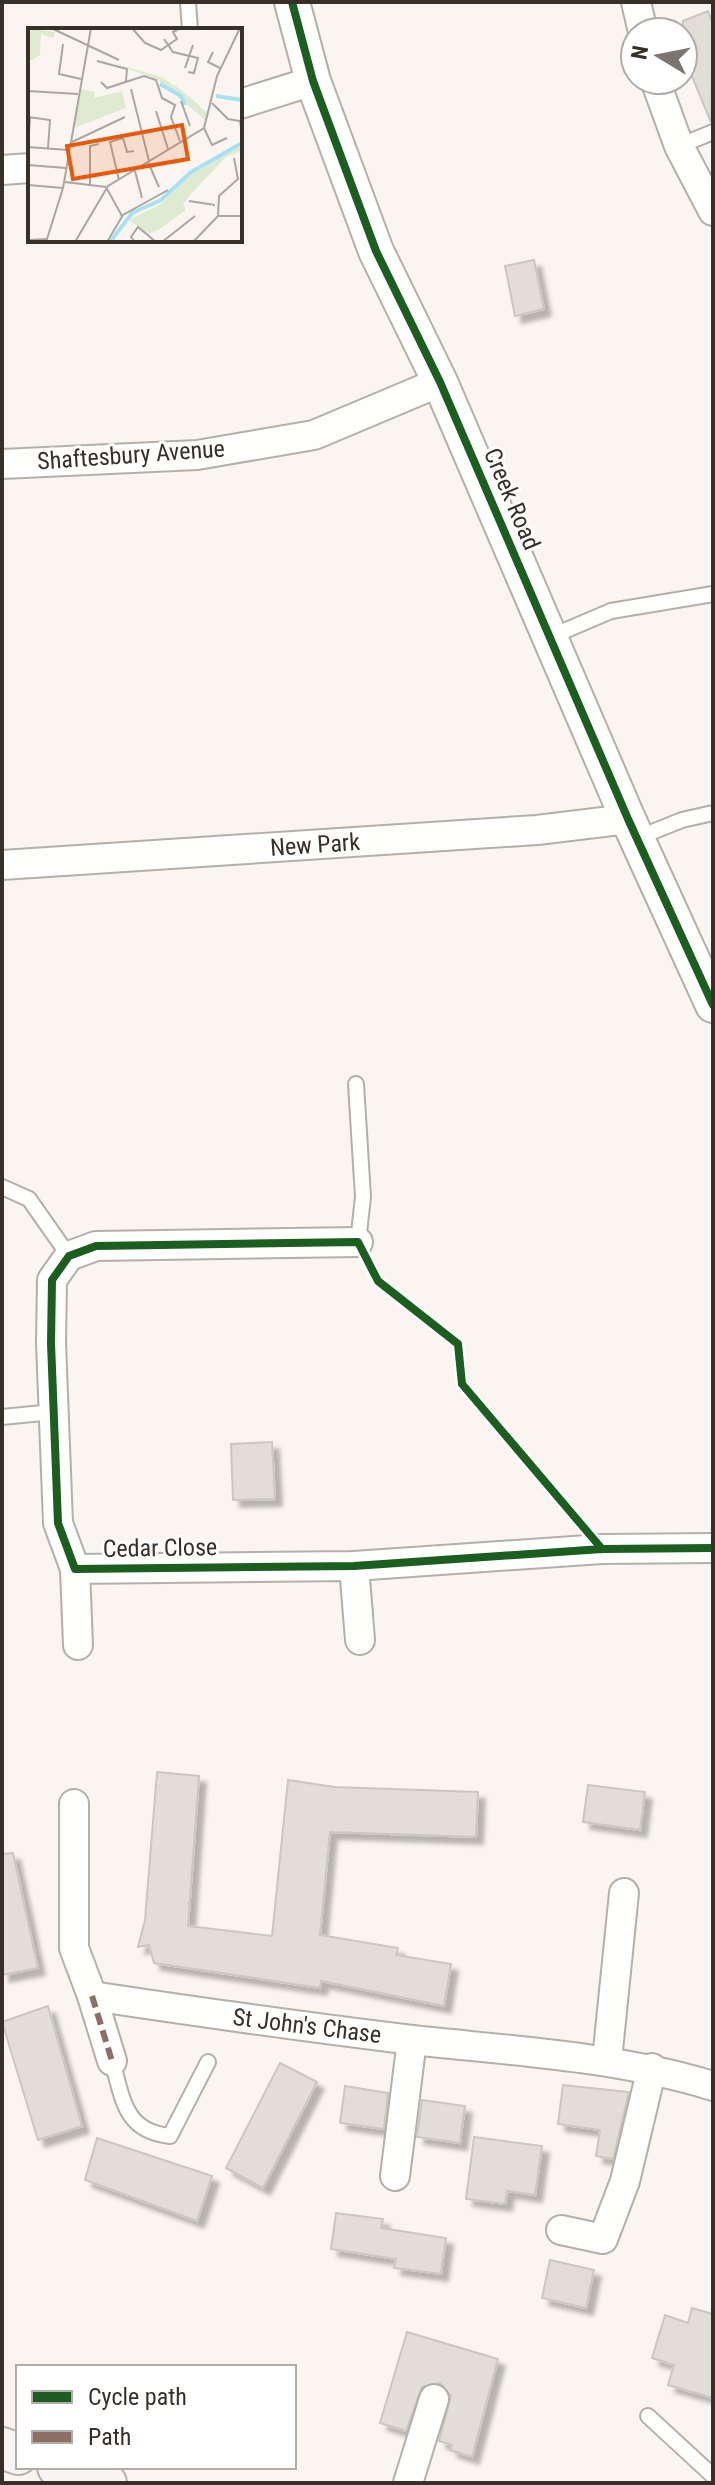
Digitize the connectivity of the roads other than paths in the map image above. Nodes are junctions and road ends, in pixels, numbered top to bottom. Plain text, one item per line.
1 (188, 2) edge
2 (292, 2) edge
3 (190, 28) edge
4 (313, 81) junction
5 (661, 96) edge
6 (242, 103) edge
7 (713, 132) edge
8 (679, 146) junction
9 (28, 168) edge
10 (2, 170) edge
11 (713, 211) edge
12 (440, 382) junction
13 (2, 464) edge
14 (713, 594) edge
15 (550, 637) junction
16 (713, 813) edge
17 (632, 828) junction
18 (2, 865) edge
19 (713, 1005) edge
20 (356, 1084) dead end
21 (2, 1187) edge
22 (358, 1242) joint
23 (69, 1256) junction
24 (53, 1412) junction
25 (2, 1417) edge
26 (713, 1548) edge
27 (354, 1566) junction
28 (75, 1569) junction
29 (360, 1640) dead end
30 (78, 1645) dead end
31 (74, 1804) dead end
32 (624, 1893) dead end
33 (92, 1996) junction
34 (412, 2040) junction
35 (607, 2060) junction
36 (112, 2061) joint
37 (208, 2062) dead end
38 (652, 2068) junction
39 (713, 2086) edge
40 (395, 2176) dead end
41 (561, 2230) dead end
42 (434, 2399) dead end
43 (648, 2416) dead end
44 (63, 2469) edge
45 (713, 2476) edge
46 (99, 2482) edge
47 (408, 2483) edge

1 - 3 lane
2 - 4 street, Creek Road
4 - 6 street
4 - 12 street, Creek Road
5 - 8 street
7 - 8 lane
8 - 11 street
9 - 10 street
12 - 13 street, Shaftesbury Avenue
12 - 15 street, Creek Road
14 - 15 lane
15 - 17 street, Creek Road
16 - 17 lane
17 - 18 street, New Park
17 - 19 street, Creek Road
20 - 22 lane
21 - 23 lane
22 - 23 street
23 - 24 street, Cedar Close
24 - 25 lane
24 - 28 street, Cedar Close
26 - 27 street, Cedar Close
27 - 28 street, Cedar Close
27 - 29 street
28 - 30 street, Cedar Close
31 - 33 street
32 - 35 street
33 - 34 street, St John's Chase
33 - 36 street
34 - 35 street, St John's Chase
34 - 40 street
35 - 38 street, St John's Chase
36 - 37 lane
38 - 39 street, St John's Chase
38 - 41 street
42 - 47 street
43 - 45 lane
44 - 46 main road

